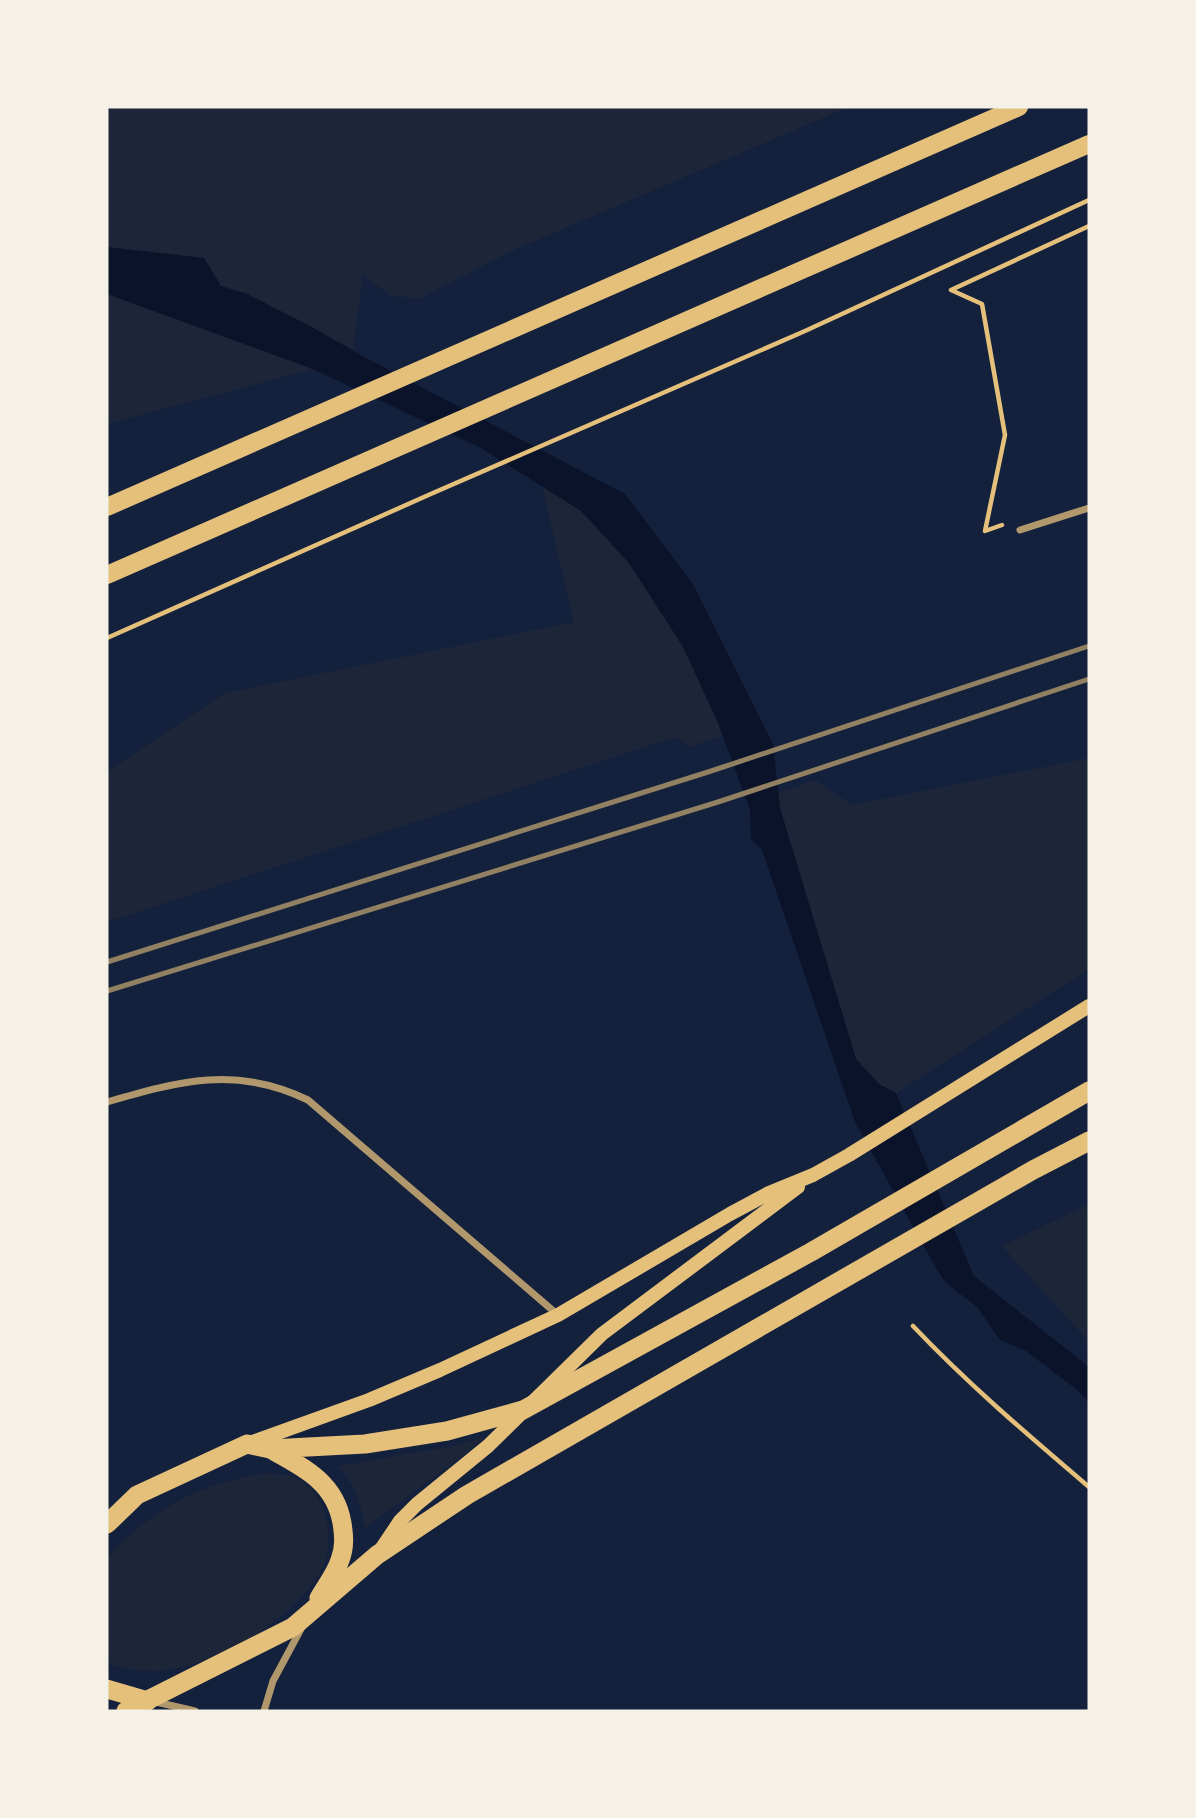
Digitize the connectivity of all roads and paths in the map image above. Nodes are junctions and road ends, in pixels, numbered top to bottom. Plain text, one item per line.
1 (1019, 107) edge
2 (1089, 144) edge
3 (1089, 200) edge
4 (1089, 226) edge
5 (107, 507) edge
6 (1089, 508) edge
7 (1011, 523) dead end
8 (1020, 530) dead end
9 (107, 575) edge
10 (107, 638) edge
11 (1089, 1006) edge
12 (1089, 1091) edge
13 (107, 1102) edge
14 (1089, 1141) edge
15 (813, 1175) junction
16 (558, 1315) junction
17 (913, 1326) dead end
18 (523, 1410) junction
19 (247, 1444) junction
20 (270, 1449) junction
21 (1089, 1487) edge
22 (107, 1524) edge
23 (377, 1555) junction
24 (309, 1614) junction
25 (107, 1689) edge
26 (148, 1701) junction
27 (126, 1711) edge
28 (195, 1711) edge
29 (264, 1711) edge

1 - 5 main road
2 - 9 main road
3 - 10 path
4 - 7 path
6 - 8 street
11 - 15 main road
12 - 18 highway
13 - 16 street
14 - 23 highway
15 - 16 main road
15 - 18 main road
16 - 19 main road
17 - 21 path
18 - 20 highway
18 - 23 main road
19 - 20 highway
19 - 22 highway
20 - 24 highway
23 - 24 highway
24 - 26 highway
24 - 29 street
25 - 26 highway
26 - 27 highway
26 - 28 street

